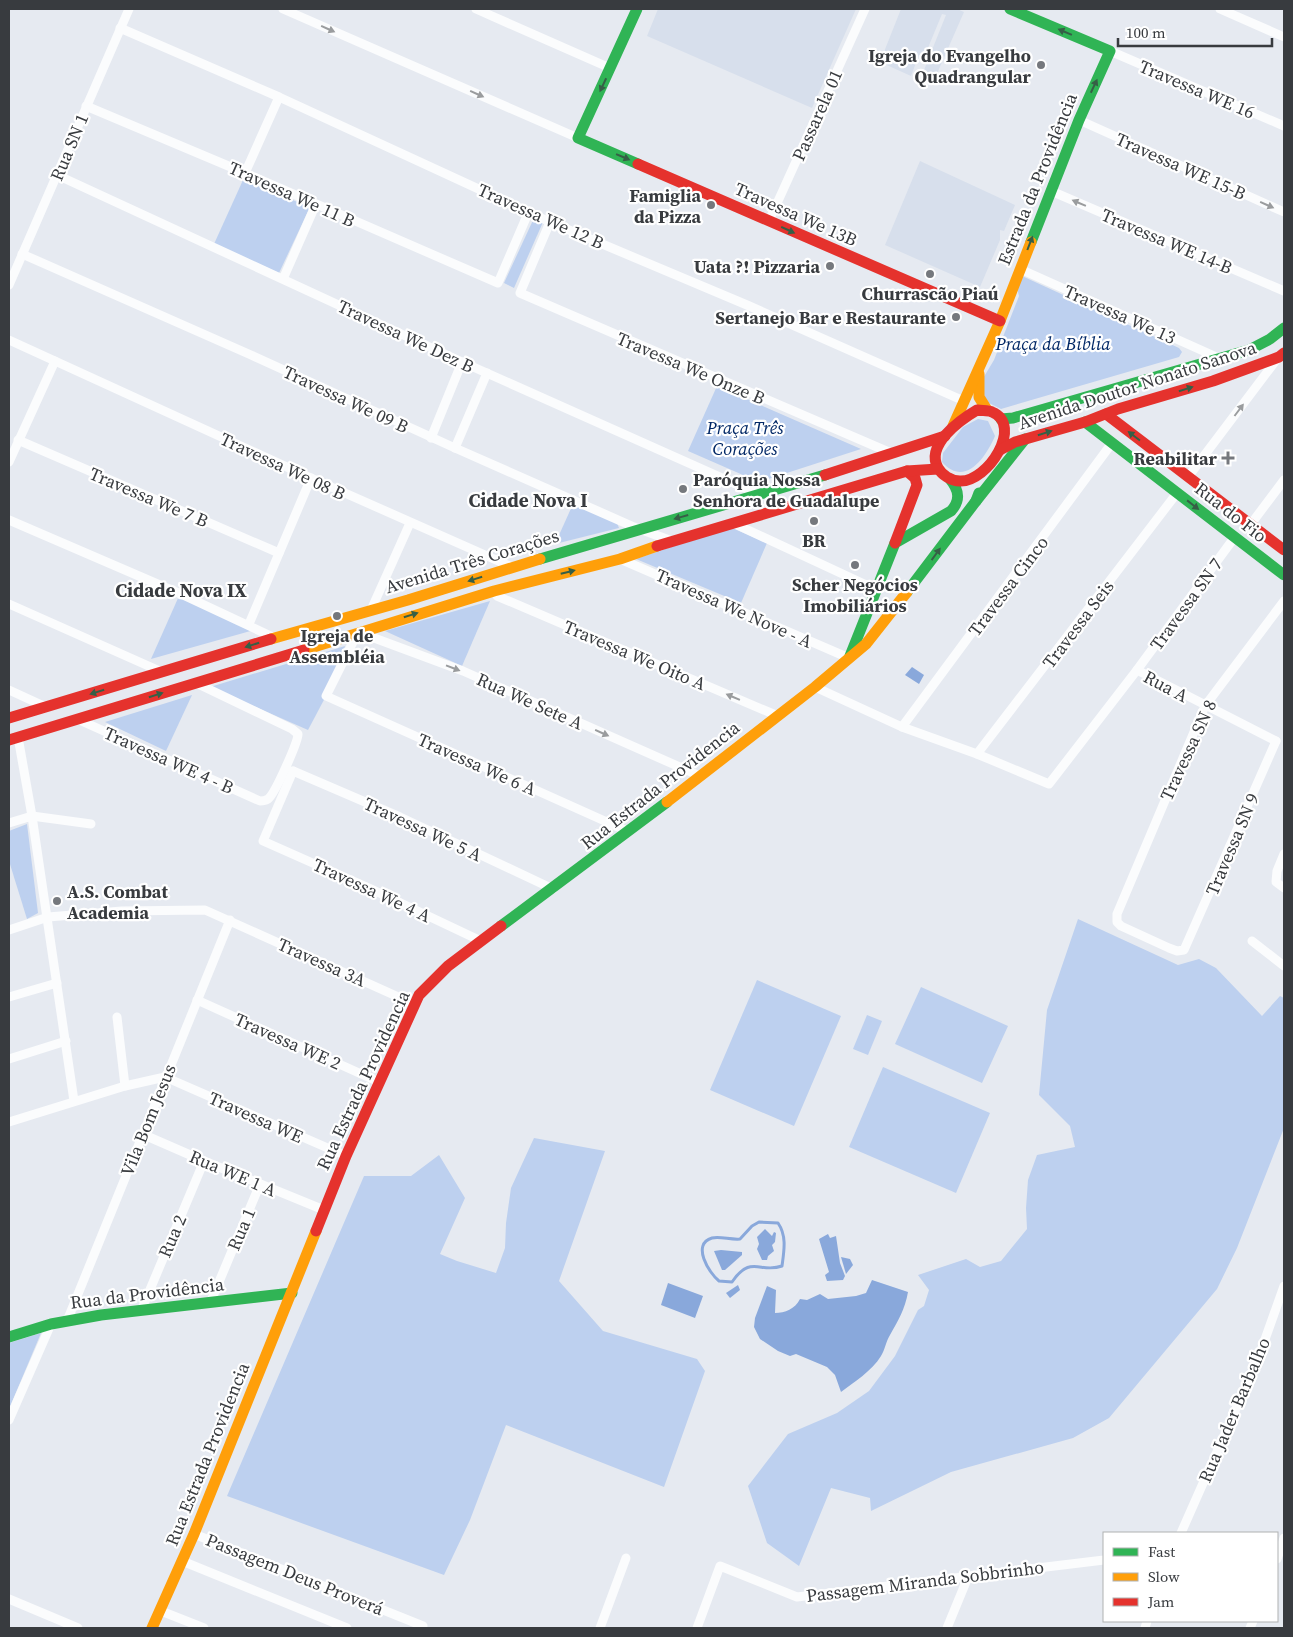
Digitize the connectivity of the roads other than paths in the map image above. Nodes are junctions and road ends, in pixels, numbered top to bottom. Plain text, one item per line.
1 (129, 9) edge
2 (283, 9) edge
3 (476, 9) edge
4 (638, 9) edge
5 (865, 9) edge
6 (1010, 9) edge
7 (1220, 9) edge
8 (120, 28) junction
9 (1284, 37) edge
10 (1110, 51) junction
11 (610, 68) junction
12 (279, 97) junction
13 (86, 106) junction
14 (1079, 120) junction
15 (1284, 126) edge
16 (578, 138) junction
17 (245, 173) junction
18 (57, 175) junction
19 (1051, 191) junction
20 (316, 204) junction
21 (529, 211) junction
22 (1284, 212) edge
23 (769, 220) junction
24 (550, 222) junction
25 (22, 254) junction
26 (1020, 269) junction
27 (283, 279) junction
28 (9, 285) edge
29 (1284, 291) edge
30 (1000, 321) junction
31 (1284, 328) edge
32 (9, 340) edge
33 (1282, 355) edge
34 (1221, 359) junction
35 (55, 361) junction
36 (462, 362) junction
37 (979, 368) junction
38 (487, 372) junction
39 (1110, 390) junction
40 (964, 400) junction
41 (1060, 405) junction
42 (986, 410) junction
43 (1118, 410) junction
44 (1106, 414) junction
45 (1001, 419) junction
46 (1085, 422) junction
47 (953, 426) junction
48 (1063, 427) junction
49 (945, 436) junction
50 (431, 438) junction
51 (1025, 439) junction
52 (18, 440) junction
53 (1112, 443) junction
54 (455, 448) junction
55 (1000, 450) junction
56 (891, 453) junction
57 (992, 461) junction
58 (9, 462) edge
59 (938, 469) junction
60 (907, 471) junction
61 (1188, 477) junction
62 (311, 478) junction
63 (950, 479) junction
64 (1284, 480) edge
65 (1177, 493) junction
66 (758, 494) junction
67 (976, 501) junction
68 (9, 520) edge
69 (410, 523) junction
70 (735, 524) junction
71 (1250, 524) junction
72 (641, 528) junction
73 (1234, 538) junction
74 (672, 540) junction
75 (895, 543) junction
76 (1284, 550) edge
77 (279, 553) junction
78 (620, 558) junction
79 (512, 567) junction
80 (1284, 575) edge
81 (877, 590) junction
82 (494, 591) junction
83 (1284, 601) edge
84 (9, 604) edge
85 (366, 611) junction
86 (249, 624) junction
87 (358, 632) junction
88 (275, 638) junction
89 (849, 658) junction
90 (1138, 670) junction
91 (162, 672) junction
92 (196, 683) junction
93 (815, 687) junction
94 (9, 690) edge
95 (1205, 706) junction
96 (46, 707) junction
97 (778, 716) junction
98 (9, 718) edge
99 (77, 719) junction
100 (902, 727) junction
101 (13, 738) edge
102 (1280, 739) edge
103 (978, 754) junction
104 (292, 771) junction
105 (282, 773) junction
106 (700, 776) junction
107 (32, 816) junction
108 (9, 823) edge
109 (91, 824) dead end
110 (627, 831) junction
111 (1284, 854) edge
112 (1284, 888) edge
113 (553, 889) junction
114 (48, 917) junction
115 (230, 920) junction
116 (9, 930) edge
117 (481, 941) junction
118 (1252, 941) dead end
119 (1187, 947) joint
120 (1284, 966) edge
121 (57, 982) junction
122 (9, 997) edge
123 (197, 1000) junction
124 (414, 1004) junction
125 (117, 1017) dead end
126 (66, 1041) junction
127 (9, 1059) edge
128 (166, 1077) junction
129 (379, 1082) junction
130 (125, 1086) junction
131 (74, 1101) junction
132 (9, 1122) edge
133 (142, 1134) junction
134 (346, 1156) junction
135 (204, 1161) junction
136 (260, 1184) junction
137 (324, 1210) junction
138 (1284, 1286) edge
139 (292, 1293) junction
140 (211, 1301) junction
141 (141, 1310) junction
142 (67, 1321) junction
143 (51, 1324) junction
144 (9, 1337) edge
145 (9, 1420) edge
146 (1181, 1532) edge
147 (194, 1534) junction
148 (1284, 1538) edge
149 (1278, 1556) edge
150 (626, 1558) dead end
151 (1103, 1560) edge
152 (182, 1561) junction
153 (968, 1577) junction
154 (9, 1598) edge
155 (161, 1611) junction
156 (423, 1626) dead end
157 (78, 1628) edge
158 (152, 1628) edge
159 (204, 1628) edge
160 (347, 1628) edge
161 (600, 1628) edge
162 (697, 1628) edge
163 (947, 1628) edge

1 - 8 street, Rua SN 1
2 -> 16 street, Travessa We 13B
3 - 11 street
4 - 11 main road
5 - 23 street, Passarela 01
10 -> 6 main road
7 - 9 street
8 - 12 street, Travessa We 12 B
8 - 13 street, Rua SN 1
14 -> 10 main road, Estrada da Providência
10 - 15 street, Travessa WE 16
11 -> 16 main road
12 - 17 street
12 - 21 street, Travessa We 12 B
13 - 17 street, Travessa We 11 B
13 - 18 street, Rua SN 1
14 - 19 main road, Estrada da Providência
14 -> 22 street, Travessa WE 15-B
16 -> 23 main road, Travessa We 13B
17 - 20 street, Travessa We 11 B
18 - 25 street, Rua SN 1
18 - 27 street, Travessa We Dez B
26 -> 19 main road, Estrada da Providência
29 -> 19 street, Travessa WE 14-B
20 - 21 street, Travessa We 11 B
20 - 27 street
21 - 24 street, Travessa We 12 B
23 -> 30 main road, Travessa We 13B
24 - 40 street, Travessa We 12 B
24 - 56 street, Travessa We Onze B
25 - 28 street, Rua SN 1
25 - 50 street, Travessa We 09 B
26 - 30 main road, Estrada da Providência
26 - 34 street, Travessa We 13
27 - 36 street, Travessa We Dez B
30 - 37 main road, Estrada da Providência
31 - 34 main road
32 - 35 street, Travessa We 08 B
43 -> 33 main road, Avenida Doutor Nonato Sanova
61 -> 33 street
34 - 39 main road
35 - 52 street
35 - 62 street, Travessa We 08 B
36 - 38 street, Travessa We Dez B
36 - 50 street
37 - 40 main road, Estrada da Providência
37 - 42 main road
38 - 54 street
38 - 66 street, Travessa We Dez B
39 - 41 main road
39 - 43 main road
40 - 47 main road, Estrada da Providência
41 - 45 main road
41 - 48 main road
42 - 45 main road
42 - 47 main road
43 - 44 main road, Avenida Doutor Nonato Sanova
44 - 46 main road, Avenida Doutor Nonato Sanova
61 -> 44 main road, Rua do Fio
45 - 55 main road
46 - 48 main road, Avenida Doutor Nonato Sanova
46 - 53 main road, Rua do Fio
47 - 49 main road
51 -> 48 main road, Avenida Doutor Nonato Sanova
49 - 56 main road, Avenida Três Corações
49 - 59 main road
50 - 54 street, Travessa We 09 B
51 - 55 main road, Avenida Doutor Nonato Sanova
51 - 67 main road
52 - 58 street
52 - 77 street, Travessa We 7 B
53 - 65 main road, Rua do Fio
53 - 100 street, Travessa Cinco
54 - 72 street, Travessa We 09 B
55 - 57 main road
56 - 66 main road, Avenida Três Corações
57 - 63 main road
57 - 67 main road, Rua Estrada Providencia
59 - 60 main road, Avenida Três Corações
59 - 63 main road
60 - 70 main road, Avenida Três Corações
60 - 75 main road, Rua Estrada Providencia
61 - 71 main road, Rua do Fio
62 - 69 street, Travessa We 08 B
62 - 77 street
63 - 75 main road
64 - 71 street
65 -> 73 main road, Rua do Fio
65 - 103 street, Travessa Seis
66 -> 72 main road, Avenida Três Corações
89 -> 67 main road, Rua Estrada Providencia
68 - 86 street
69 - 79 street, Travessa We 08 B
69 - 85 street
70 - 74 main road, Avenida Três Corações
70 - 81 street
71 - 76 main road, Rua do Fio
72 - 74 street, Travessa We 09 B
72 - 79 main road, Avenida Três Corações
73 - 80 main road, Rua do Fio
73 - 90 street, Travessa SN 7
74 - 78 main road, Avenida Três Corações
75 - 81 main road, Rua Estrada Providencia
77 - 86 street
82 -> 78 main road, Avenida Três Corações
78 - 89 street, Travessa We Nove - A
79 -> 85 main road, Avenida Três Corações
81 - 89 main road, Rua Estrada Providencia
87 -> 82 main road, Avenida Três Corações
97 -> 82 street, Travessa We Oito A
83 - 95 street, Travessa SN 8
84 - 91 street
85 - 87 main road
85 - 88 main road, Avenida Três Corações
86 - 88 street
87 - 92 main road, Avenida Três Corações
87 -> 106 street, Rua We Sete A
87 - 110 street, Travessa We 6 A
88 -> 91 main road, Avenida Três Corações
89 - 93 main road, Rua Estrada Providencia
90 - 95 street, Rua A
90 - 103 street, Travessa SN 7
91 -> 96 main road, Avenida Três Corações
99 -> 92 main road, Avenida Três Corações
92 - 105 street
93 - 97 main road, Rua Estrada Providencia
93 - 100 street
94 - 96 street
95 - 102 street, Rua A
95 - 119 street, Travessa SN 8
96 - 98 main road, Avenida Três Corações
97 - 106 main road, Rua Estrada Providencia
99 - 101 main road, Avenida Três Corações
99 - 105 street, Travessa WE 4 - B
100 - 103 street
101 - 107 street
102 - 119 street, Travessa SN 9
104 - 105 street
104 - 113 street, Travessa We 5 A
104 - 117 street, Travessa We 4 A
106 - 110 main road, Rua Estrada Providencia
107 - 108 street
107 - 109 street
107 - 114 street
110 - 113 main road, Rua Estrada Providencia
111 - 112 street
113 - 117 main road, Rua Estrada Providencia
114 - 115 street, Travessa 3A
114 - 116 street, Travessa 3A
114 - 121 street
115 - 123 street, Vila Bom Jesus
115 - 124 street, Travessa 3A
117 - 124 main road, Rua Estrada Providencia
118 - 120 street
121 - 122 street
121 - 126 street
123 - 128 street, Vila Bom Jesus
123 - 129 street, Travessa WE 2
124 - 129 main road, Rua Estrada Providencia
125 - 130 street
126 - 127 street
126 - 131 street
128 - 130 street
128 - 133 street, Vila Bom Jesus
128 - 134 street, Travessa WE
129 - 134 main road, Rua Estrada Providencia
130 - 131 street
131 - 132 street
133 - 135 street, Rua WE 1 A
133 - 142 street, Vila Bom Jesus
134 - 137 main road, Rua Estrada Providencia
135 - 136 street, Rua WE 1 A
135 - 141 street, Rua 2
136 - 137 street, Rua WE 1 A
136 - 140 street, Rua 1
137 - 139 main road, Rua Estrada Providencia
138 - 146 street, Rua Jader Barbalho
139 - 140 main road, Rua da Providência
139 - 147 main road, Rua Estrada Providencia
140 - 141 main road, Rua da Providência
141 - 142 main road, Rua da Providência
142 - 143 main road, Rua da Providência
143 - 144 main road, Rua da Providência
143 - 145 street
147 - 152 main road, Rua Estrada Providencia
147 - 156 street, Passagem Deus Proverá
148 - 149 street
150 - 161 street
151 - 153 street, Passagem Miranda Sobbrinho
152 - 155 main road, Rua Estrada Providencia
152 - 160 street
153 - 162 street, Passagem Miranda Sobbrinho
153 - 163 street
154 - 157 street
155 - 158 main road, Rua Estrada Providencia
155 - 159 street

